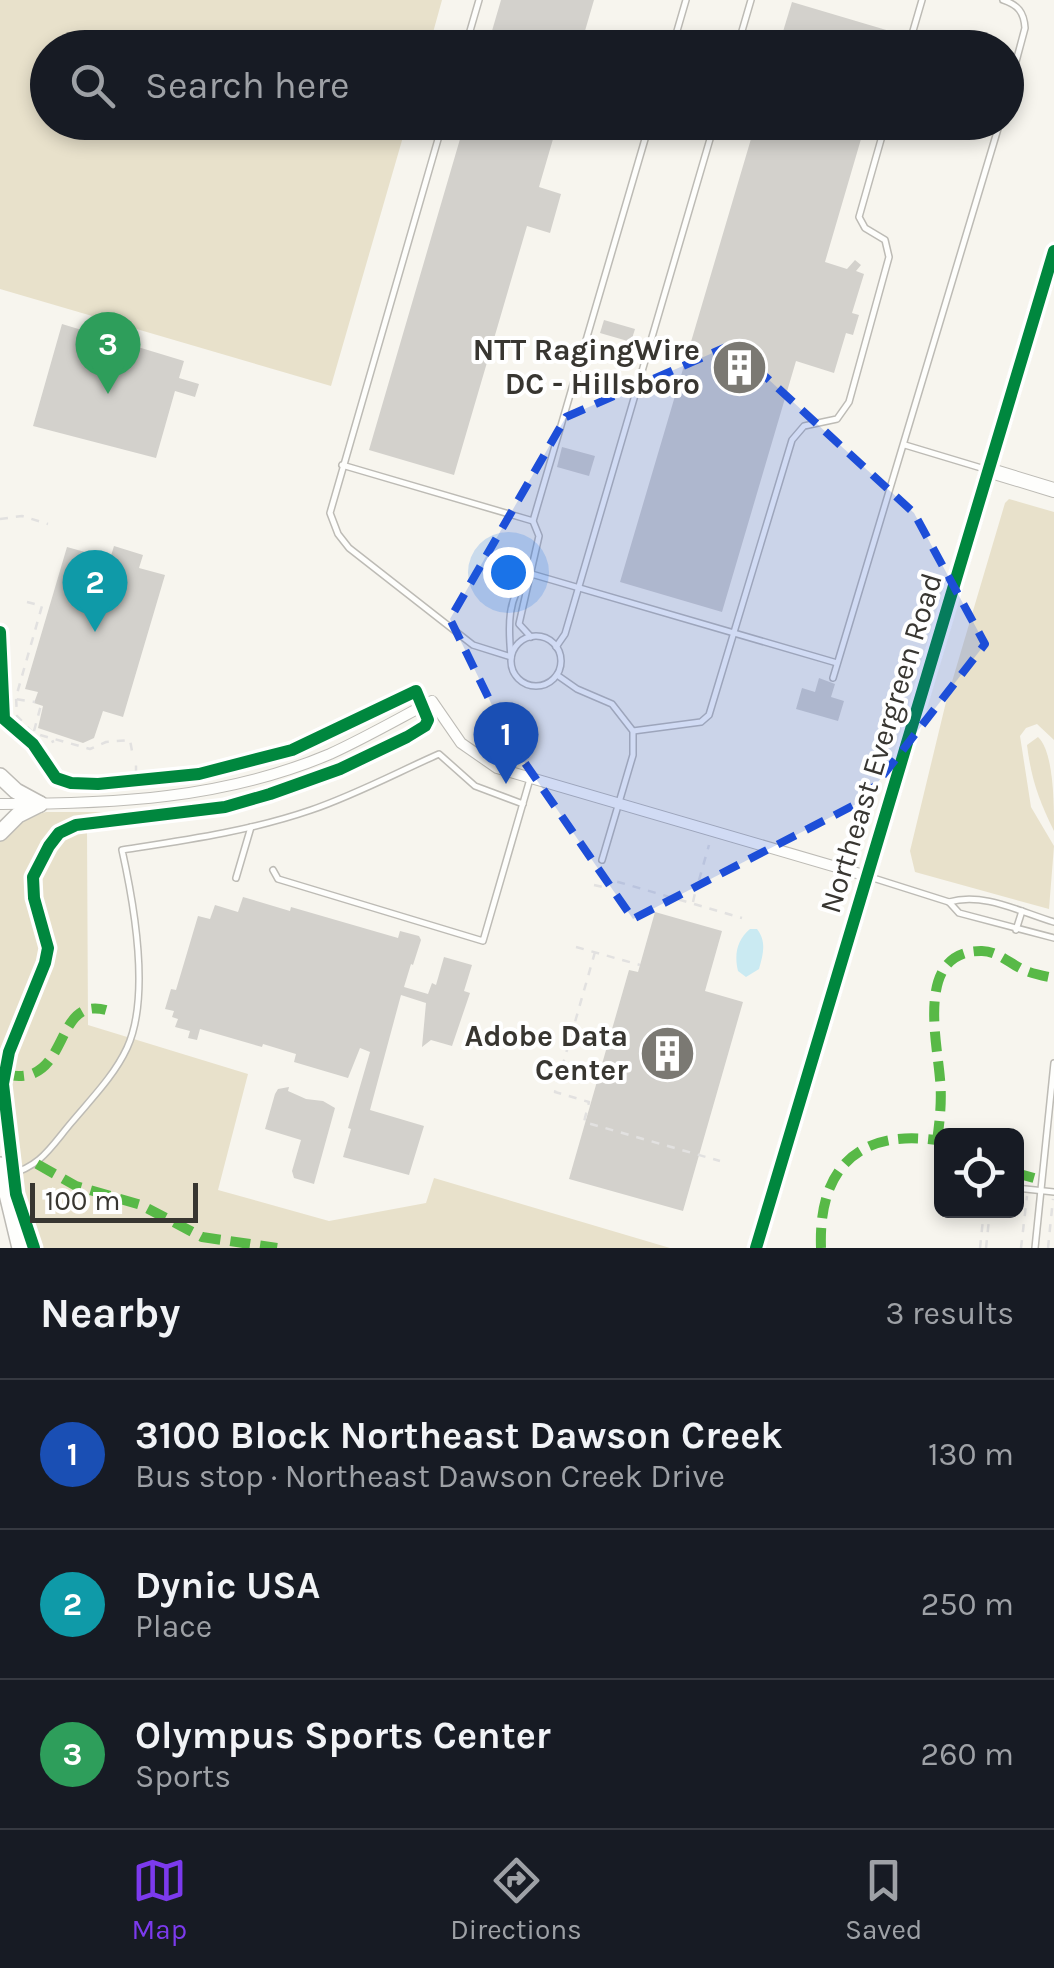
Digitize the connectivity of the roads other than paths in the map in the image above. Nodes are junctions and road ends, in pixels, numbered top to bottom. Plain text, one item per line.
1 (479, 0) edge
2 (686, 0) edge
3 (751, 0) edge
4 (922, 0) edge
5 (1002, 0) edge
6 (470, 30) edge
7 (677, 30) edge
8 (742, 30) edge
9 (913, 30) edge
10 (1024, 35) edge
11 (438, 140) edge
12 (645, 140) edge
13 (710, 140) edge
14 (881, 140) edge
15 (995, 140) edge
16 (1054, 252) edge
17 (905, 445) junction
18 (342, 465) junction
19 (988, 470) junction
20 (1054, 490) edge
21 (533, 520) junction
22 (528, 572) junction
23 (578, 587) junction
24 (736, 633) junction
25 (530, 637) junction
26 (556, 647) junction
27 (511, 657) junction
28 (838, 663) junction
29 (557, 675) junction
30 (833, 678) dead end
31 (633, 731) junction
32 (0, 776) edge
33 (530, 779) junction
34 (618, 803) junction
35 (0, 804) edge
36 (40, 804) junction
37 (523, 804) junction
38 (251, 827) junction
39 (0, 833) edge
40 (602, 860) dead end
41 (273, 870) dead end
42 (867, 876) junction
43 (236, 878) dead end
44 (948, 902) junction
45 (1022, 911) junction
46 (1054, 922) edge
47 (1016, 930) junction
48 (1054, 938) edge
49 (1054, 1063) edge
50 (1, 1173) edge
51 (1024, 1189) edge
52 (1040, 1191) junction
53 (1054, 1195) edge
54 (20, 1248) edge
55 (756, 1248) edge
56 (1034, 1248) edge

1 - 6 lane
2 - 7 lane
3 - 8 lane
4 - 9 lane
5 - 10 lane
11 - 18 lane
12 - 21 lane
13 - 23 lane
14 - 24 lane
15 - 17 lane
16 - 19 main road, Northeast Evergreen Road
17 - 19 lane
17 - 28 lane
18 - 21 lane
18 - 27 lane
19 - 20 street
19 - 42 main road, Northeast Evergreen Road
21 - 22 lane
22 - 23 lane
22 - 25 lane
22 - 27 lane
23 - 24 lane
23 - 26 lane
24 - 28 lane
24 - 31 lane
25 - 26 lane
25 - 27 lane
26 - 29 lane
27 - 29 lane
28 - 30 lane
29 - 31 lane
31 - 34 lane
32 - 36 main road
33 - 34 street
33 - 36 street
33 - 37 lane
34 - 40 lane
34 - 42 street
35 - 36 street
36 - 39 main road
37 - 38 lane
37 - 41 lane
38 - 43 lane
38 - 50 lane
42 - 44 lane
42 - 55 main road, Northeast Evergreen Road
44 - 45 lane
44 - 47 lane
45 - 46 lane
45 - 47 lane
47 - 48 lane
49 - 52 lane
50 - 54 main road
51 - 52 lane
52 - 53 lane
52 - 56 lane

